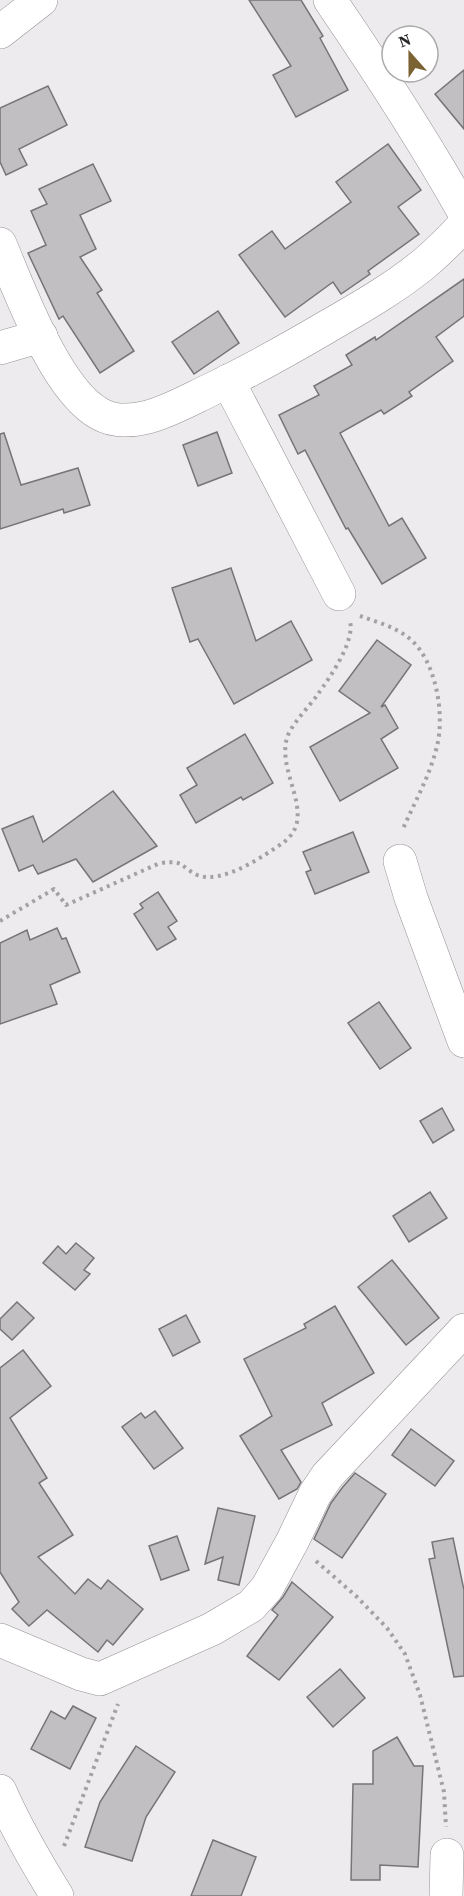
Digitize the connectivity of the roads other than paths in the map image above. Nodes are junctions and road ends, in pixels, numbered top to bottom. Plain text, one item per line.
1 (41, 0) edge
2 (330, 0) edge
3 (0, 32) edge
4 (464, 212) edge
5 (464, 225) edge
6 (0, 244) edge
7 (41, 336) junction
8 (0, 348) edge
9 (228, 381) junction
10 (343, 603) road end
11 (400, 861) road end
12 (464, 1041) edge
13 (464, 1330) edge
14 (0, 1640) edge
15 (0, 1791) edge
16 (447, 1855) road end
17 (53, 1889) edge
18 (446, 1896) edge

1 - 3 street
2 - 4 street
5 - 9 street
6 - 7 street
7 - 8 street
7 - 9 street
9 - 10 street
11 - 12 street
13 - 14 street
15 - 17 street
16 - 18 street

